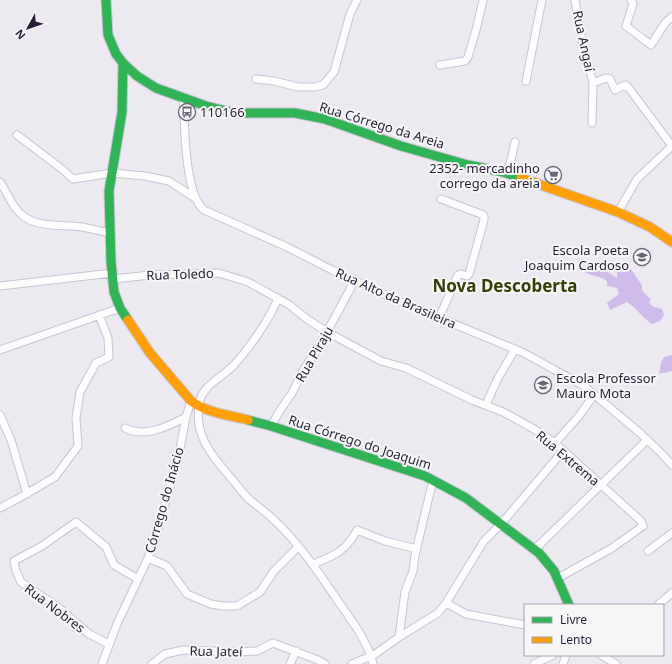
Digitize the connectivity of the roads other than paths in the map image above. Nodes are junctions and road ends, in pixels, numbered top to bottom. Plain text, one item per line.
1 (106, 0) edge
2 (357, 0) edge
3 (483, 0) edge
4 (542, 0) edge
5 (576, 0) edge
6 (631, 0) edge
7 (672, 17) edge
8 (123, 63) junction
9 (440, 65) dead end
10 (256, 79) dead end
11 (526, 81) dead end
12 (593, 83) junction
13 (184, 98) junction
14 (592, 123) dead end
15 (16, 135) dead end
16 (515, 142) dead end
17 (672, 146) edge
18 (112, 173) junction
19 (508, 173) junction
20 (0, 182) edge
21 (196, 198) junction
22 (441, 199) dead end
23 (618, 212) junction
24 (110, 233) junction
25 (672, 242) edge
26 (112, 276) junction
27 (355, 280) junction
28 (0, 286) edge
29 (278, 298) junction
30 (120, 308) junction
31 (99, 315) junction
32 (439, 318) junction
33 (327, 332) junction
34 (515, 349) junction
35 (0, 350) edge
36 (594, 395) junction
37 (191, 401) junction
38 (486, 405) junction
39 (199, 407) junction
40 (0, 415) edge
41 (186, 417) junction
42 (271, 426) junction
43 (125, 428) dead end
44 (648, 440) junction
45 (555, 443) junction
46 (563, 451) junction
47 (672, 465) edge
48 (433, 480) junction
49 (601, 485) junction
50 (27, 494) junction
51 (0, 508) edge
52 (501, 524) junction
53 (672, 533) edge
54 (298, 547) junction
55 (417, 549) junction
56 (534, 550) junction
57 (648, 551) dead end
58 (148, 558) junction
59 (313, 564) junction
60 (558, 578) junction
61 (138, 579) junction
62 (672, 593) edge
63 (446, 603) junction
64 (569, 604) edge
65 (659, 604) edge
66 (524, 625) edge
67 (399, 637) junction
68 (109, 644) junction
69 (296, 651) junction
70 (551, 656) edge
71 (603, 656) edge
72 (372, 659) edge
73 (102, 664) edge
74 (152, 664) edge
75 (290, 664) edge
76 (325, 664) edge
77 (352, 664) edge
78 (534, 664) edge
79 (616, 664) edge

1 - 8 street, Rua Córrego da Areia
2 - 10 street
3 - 9 street
4 - 11 street
5 - 12 street, Rua Angaí
6 - 7 street
8 - 13 street, Rua Córrego da Areia
8 - 18 street, Rua Córrego do Joaquim
12 - 14 street, Rua Angaí
12 - 17 street, Rua Angaí
13 - 19 street, Rua Córrego da Areia
13 - 21 street, Rua Alto da Brasileira
15 - 18 street
16 - 19 street
17 - 23 street
18 - 21 street
18 - 24 street, Rua Córrego do Joaquim
19 - 23 street, Rua Córrego da Areia
20 - 24 street
21 - 27 street, Rua Alto da Brasileira
22 - 32 street
23 - 25 street, Rua Córrego da Areia
24 - 26 street, Rua Córrego do Joaquim
26 - 28 street, Rua Toledo
26 - 29 street, Rua Toledo
26 - 30 street, Rua Córrego do Joaquim
27 - 32 street, Rua Alto da Brasileira
27 - 33 street, Rua Piraju
29 - 33 street, Rua Toledo
29 - 39 street
30 - 31 street
30 - 37 street, Rua Córrego do Joaquim
31 - 35 street
31 - 50 street
32 - 34 street, Rua Alto da Brasileira
33 - 38 street, Rua Extrema
33 - 42 street, Rua Piraju
34 - 36 street, Rua Alto da Brasileira
34 - 38 street
36 - 44 street, Rua Alto da Brasileira
36 - 45 street
37 - 39 street, Rua Córrego do Joaquim
37 - 41 street, Córrego do Inácio
38 - 45 street, Rua Extrema
39 - 42 street, Rua Córrego do Joaquim
39 - 54 street
40 - 50 street
41 - 43 street
41 - 58 street, Córrego do Inácio
42 - 48 street, Rua Córrego do Joaquim
44 - 47 street, Rua Alto da Brasileira
44 - 49 street
45 - 46 street, Rua Extrema
46 - 49 street, Rua Extrema
46 - 52 street
48 - 52 street, Rua Córrego do Joaquim
48 - 55 street
49 - 56 street
49 - 60 street, Rua Extrema
50 - 51 street
52 - 56 street, Rua Córrego do Joaquim
52 - 63 street
53 - 57 street
54 - 58 street
54 - 59 street
55 - 59 street
55 - 67 street
56 - 60 street, Rua Córrego do Joaquim
58 - 61 street, Córrego do Inácio
59 - 72 street
60 - 64 street, Rua Córrego do Joaquim
61 - 68 street, Córrego do Inácio
61 - 68 street, Rua Nobres
62 - 65 street
63 - 66 street
63 - 67 street
67 - 72 street
68 - 73 street, Córrego do Inácio
69 - 74 street, Rua Jateí
69 - 75 street
69 - 76 street, Rua Jateí
70 - 78 street
71 - 79 street
72 - 77 street

